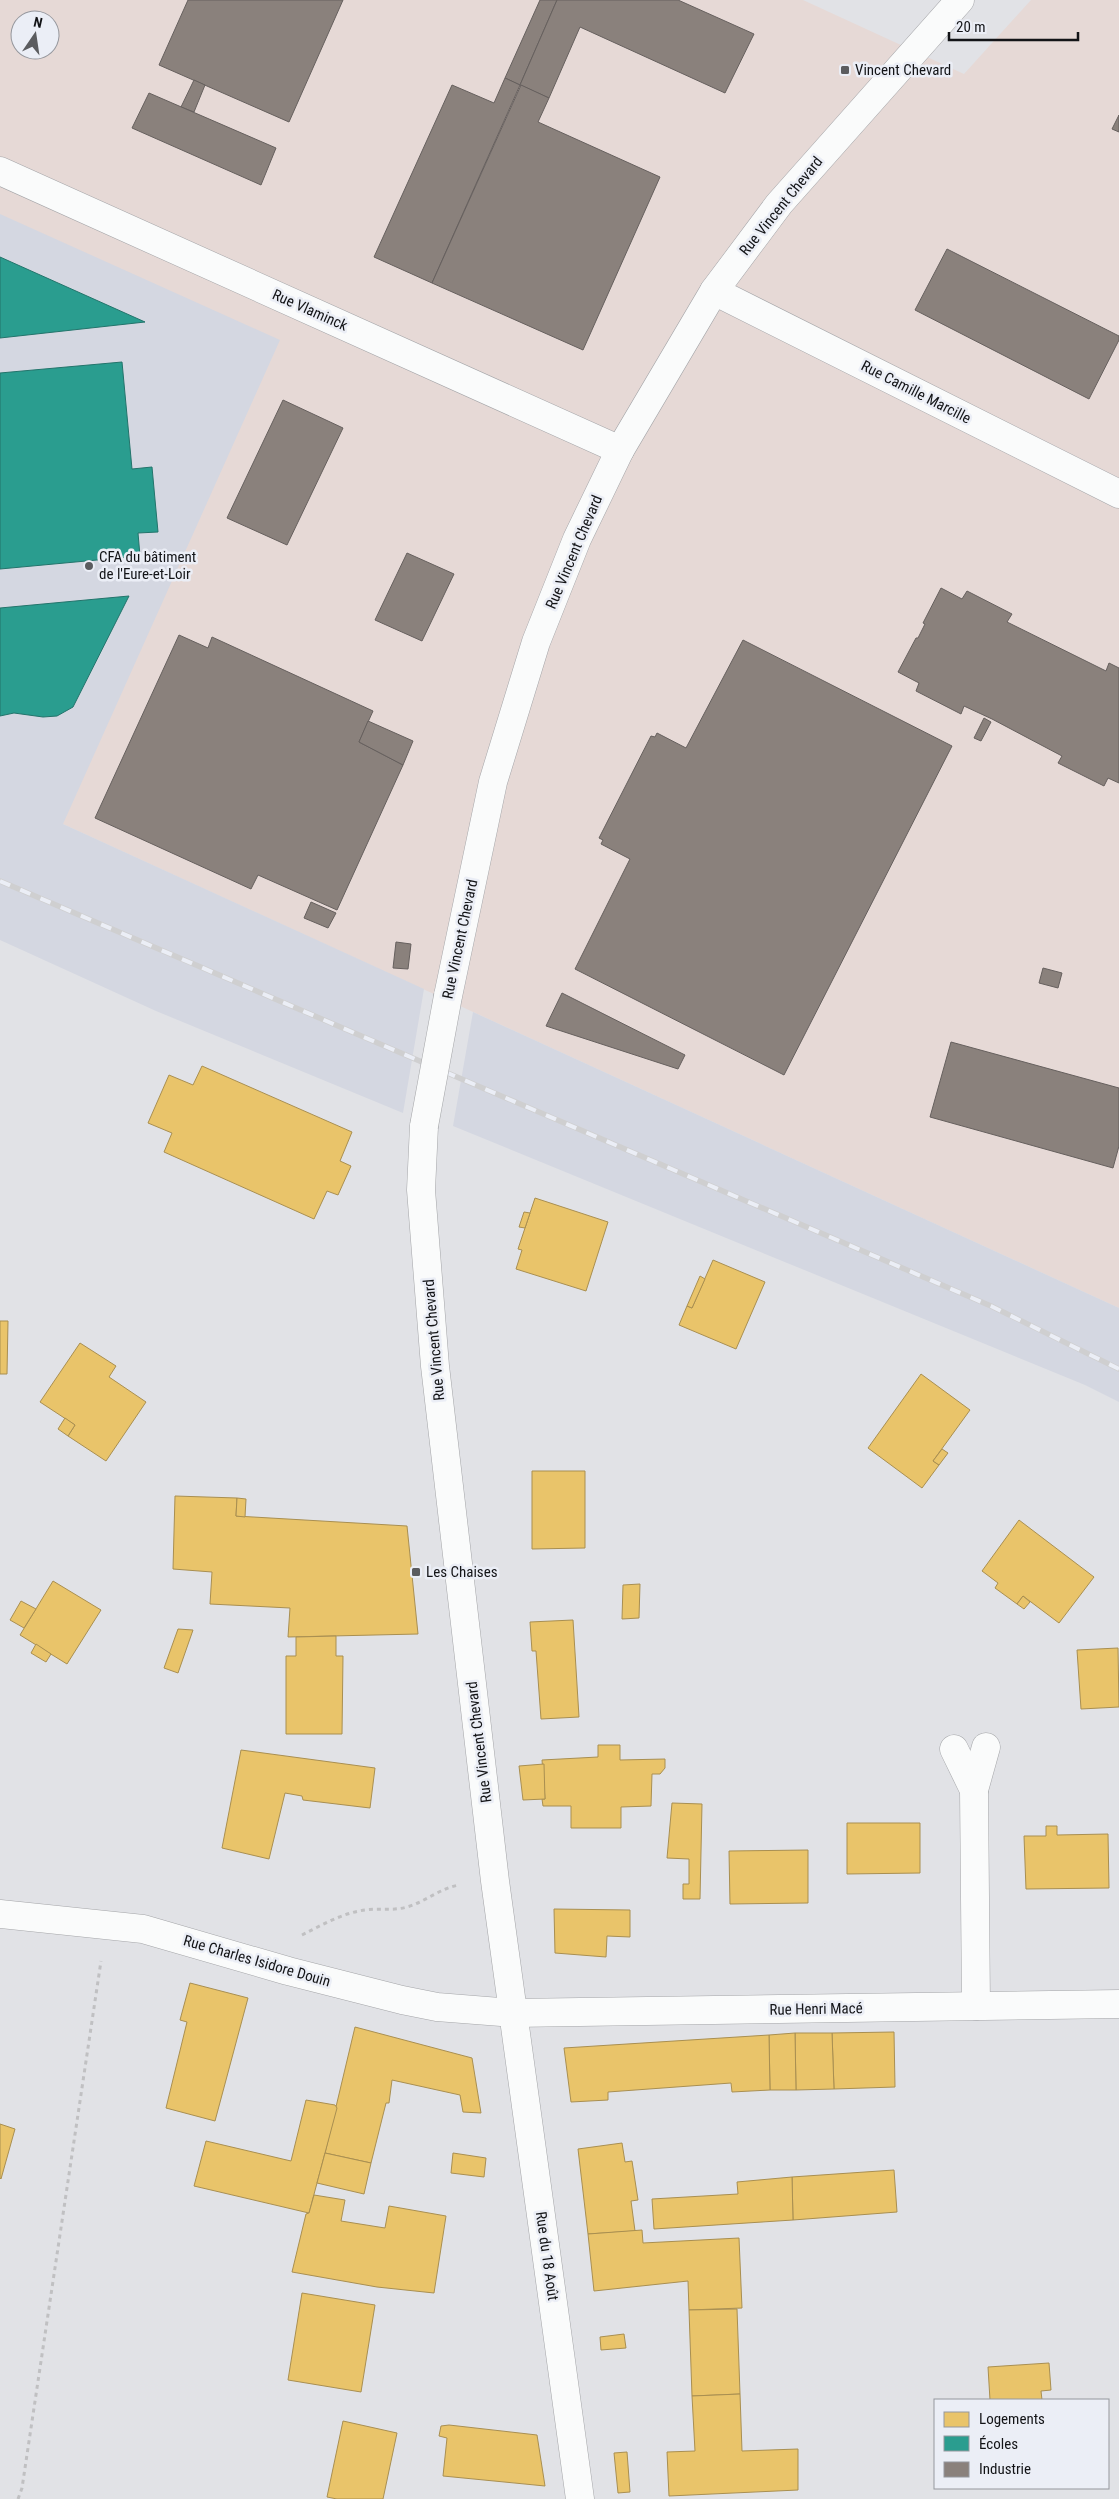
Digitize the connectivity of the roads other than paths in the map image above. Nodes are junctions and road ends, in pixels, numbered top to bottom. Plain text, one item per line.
1 (960, 0) edge
2 (0, 172) edge
3 (714, 291) junction
4 (620, 450) junction
5 (1119, 494) edge
6 (986, 1747) dead end
7 (954, 1749) dead end
8 (974, 1790) junction
9 (0, 1914) edge
10 (1119, 2004) edge
11 (976, 2006) junction
12 (513, 2013) junction
13 (580, 2499) edge

1 - 3 street, Rue Vincent Chevard
2 - 4 street, Rue Vlaminck
3 - 4 street, Rue Vincent Chevard
3 - 5 street, Rue Camille Marcille
4 - 12 street, Rue Vincent Chevard, bridge
6 - 8 street
7 - 8 street
8 - 11 street
9 - 12 street, Rue Charles Isidore Douin
10 - 11 street, Rue Henri Macé
11 - 12 street, Rue Henri Macé
12 - 13 street, Rue du 18 Août

